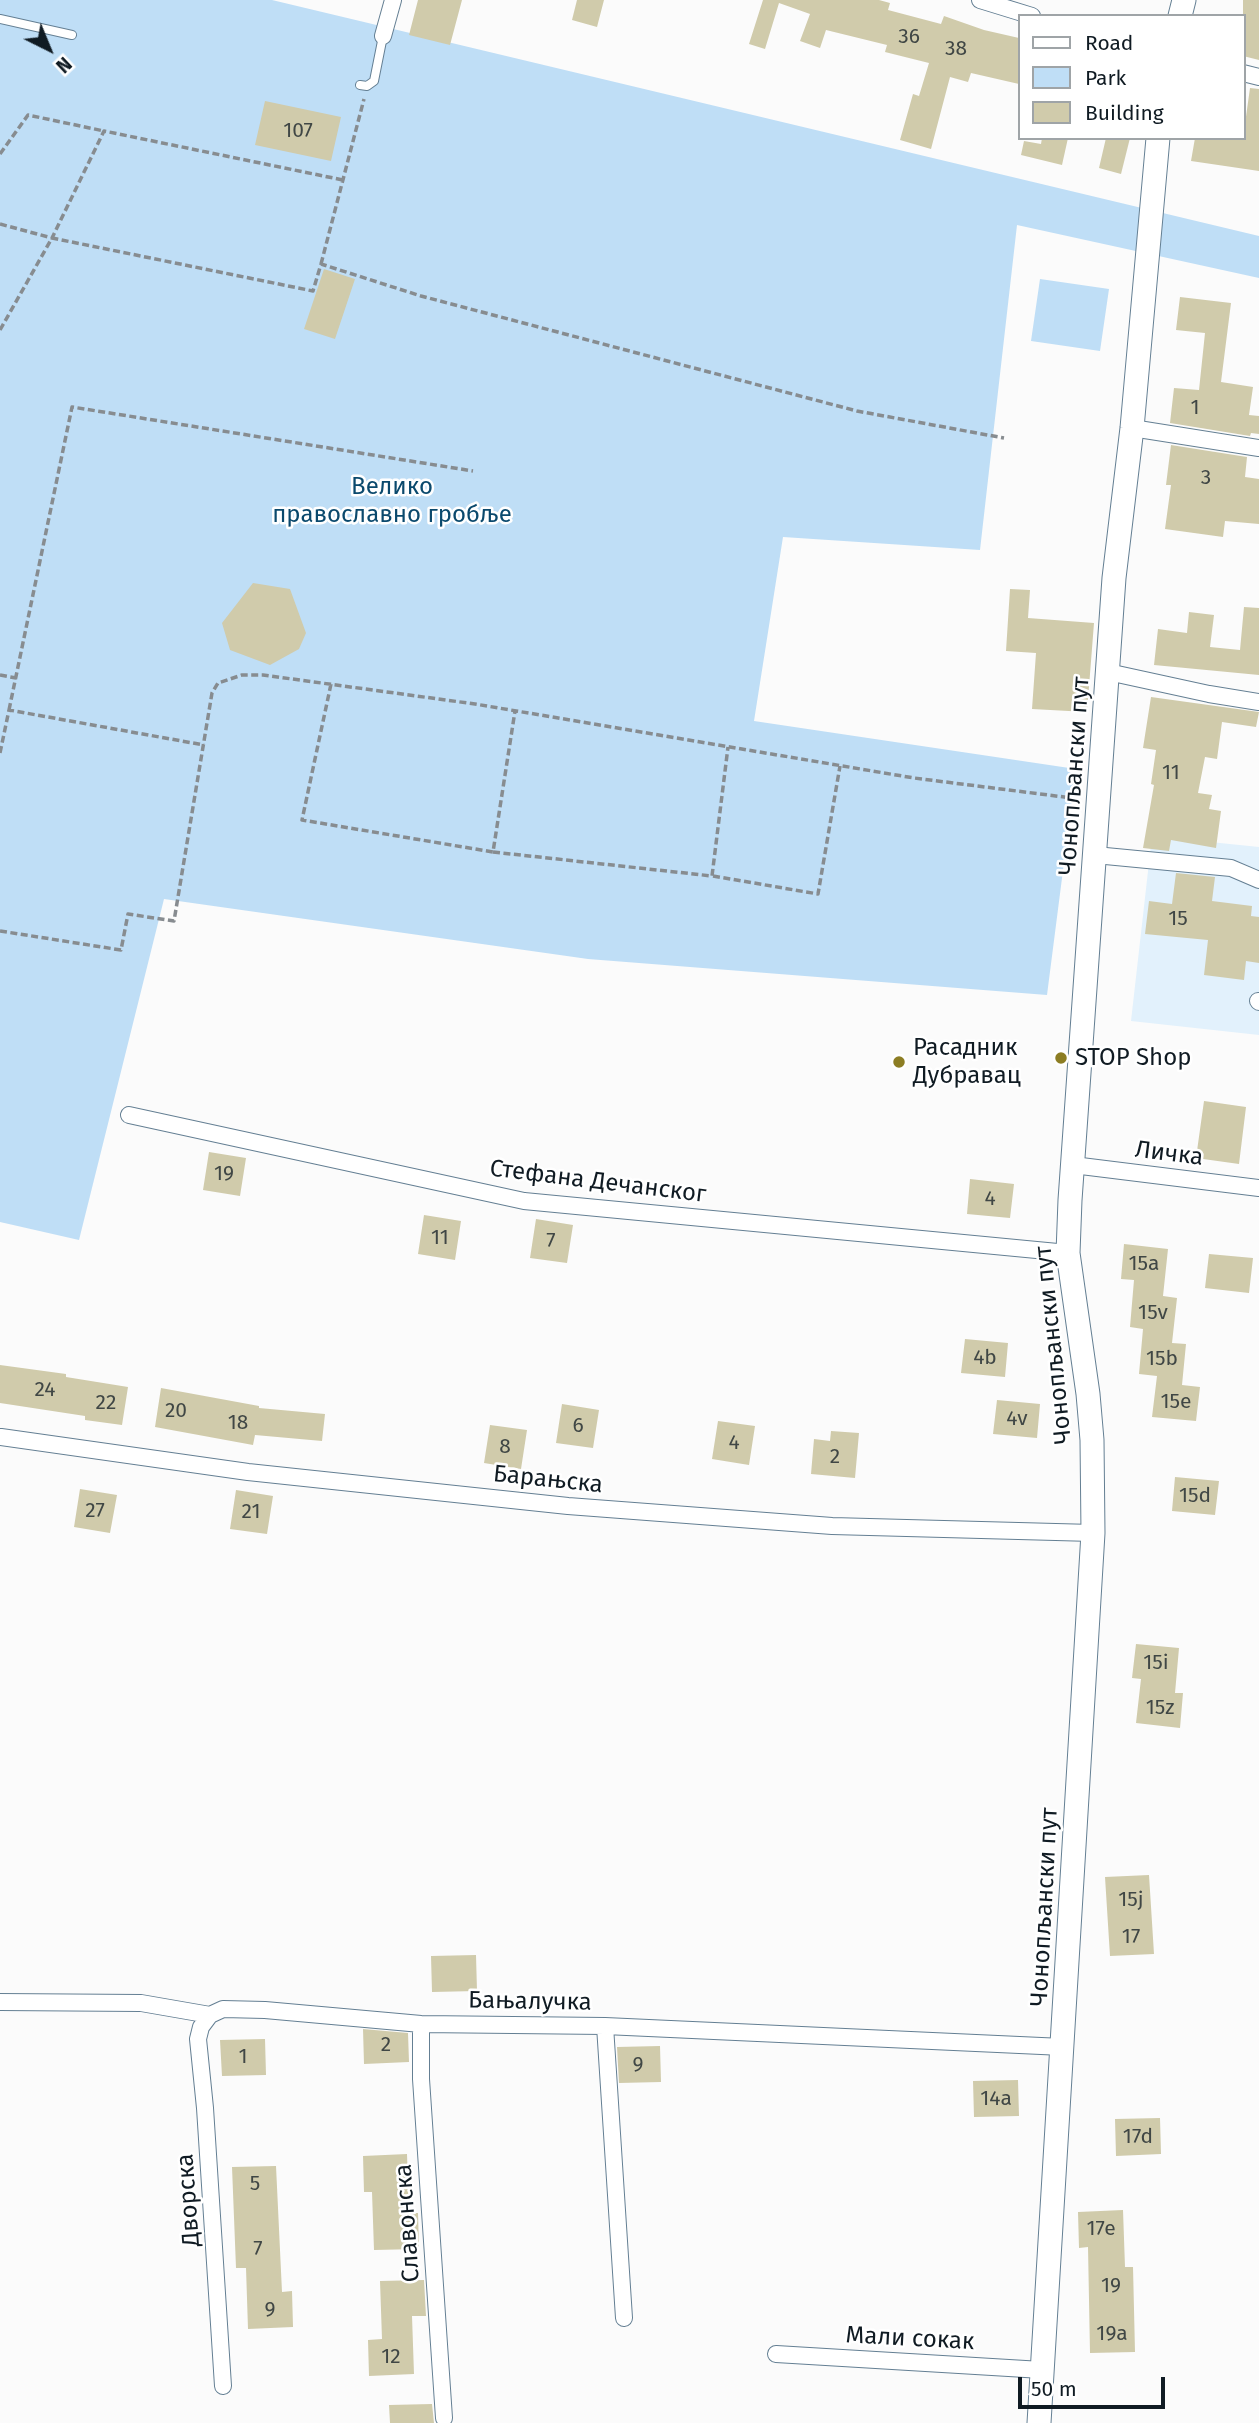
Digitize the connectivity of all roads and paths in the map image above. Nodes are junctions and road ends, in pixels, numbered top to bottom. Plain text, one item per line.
1 (393, 0) edge
2 (980, 0) edge
3 (1026, 14) edge
4 (0, 19) edge
5 (72, 35) dead end
6 (383, 36) joint
7 (363, 86) joint
8 (104, 131) junction
9 (1158, 140) edge
10 (0, 154) edge
11 (343, 180) junction
12 (0, 224) edge
13 (52, 238) junction
14 (321, 264) junction
15 (0, 330) edge
16 (1132, 428) junction
17 (1004, 438) dead end
18 (1259, 448) edge
19 (473, 471) dead end
20 (1108, 672) junction
21 (0, 675) edge
22 (16, 678) junction
23 (331, 684) junction
24 (1259, 702) edge
25 (9, 710) junction
26 (515, 711) junction
27 (204, 745) junction
28 (728, 747) junction
29 (0, 753) edge
30 (840, 766) junction
31 (1099, 801) junction
32 (493, 852) junction
33 (1095, 855) junction
34 (712, 876) junction
35 (1259, 880) edge
36 (0, 931) edge
37 (129, 1115) dead end
38 (1073, 1165) junction
39 (1259, 1188) edge
40 (1068, 1253) junction
41 (1, 1437) edge
42 (1093, 1533) junction
43 (0, 2002) edge
44 (210, 2015) junction
45 (421, 2024) junction
46 (605, 2026) junction
47 (1063, 2047) junction
48 (624, 2318) dead end
49 (776, 2354) dead end
50 (1042, 2370) junction
51 (223, 2386) dead end
52 (444, 2418) dead end
53 (1039, 2423) edge

1 - 6 street
2 - 3 street
4 - 5 lane
6 - 7 lane
7 - 11 path
8 - 10 path
8 - 11 path
8 - 13 path
9 - 16 street, Чонопљански пут
11 - 14 path
12 - 13 path
13 - 14 path
13 - 15 path
14 - 17 path
16 - 18 street
16 - 20 street, Чонопљански пут
19 - 22 path
20 - 24 street
20 - 31 street, Чонопљански пут
21 - 22 path
22 - 25 path
23 - 26 path
23 - 27 path
23 - 32 path
25 - 27 path
25 - 29 path
26 - 28 path
26 - 32 path
27 - 36 path
28 - 30 path
28 - 34 path
30 - 31 path
30 - 34 path
31 - 33 street, Чонопљански пут
32 - 34 path
33 - 35 street
33 - 38 street, Чонопљански пут
37 - 40 street, Стефана Дечанског
38 - 39 street, Личка
38 - 40 street, Чонопљански пут
40 - 42 street, Чонопљански пут
41 - 42 street, Барањска
42 - 47 street, Чонопљански пут
43 - 44 street, Бањалучка
44 - 45 street, Бањалучка
44 - 51 street, Дворска
45 - 46 street, Бањалучка
45 - 52 street, Славонска
46 - 47 street, Бањалучка
46 - 48 street
47 - 50 street, Чонопљански пут
49 - 50 street, Мали сокак
50 - 53 street, Чонопљански пут

